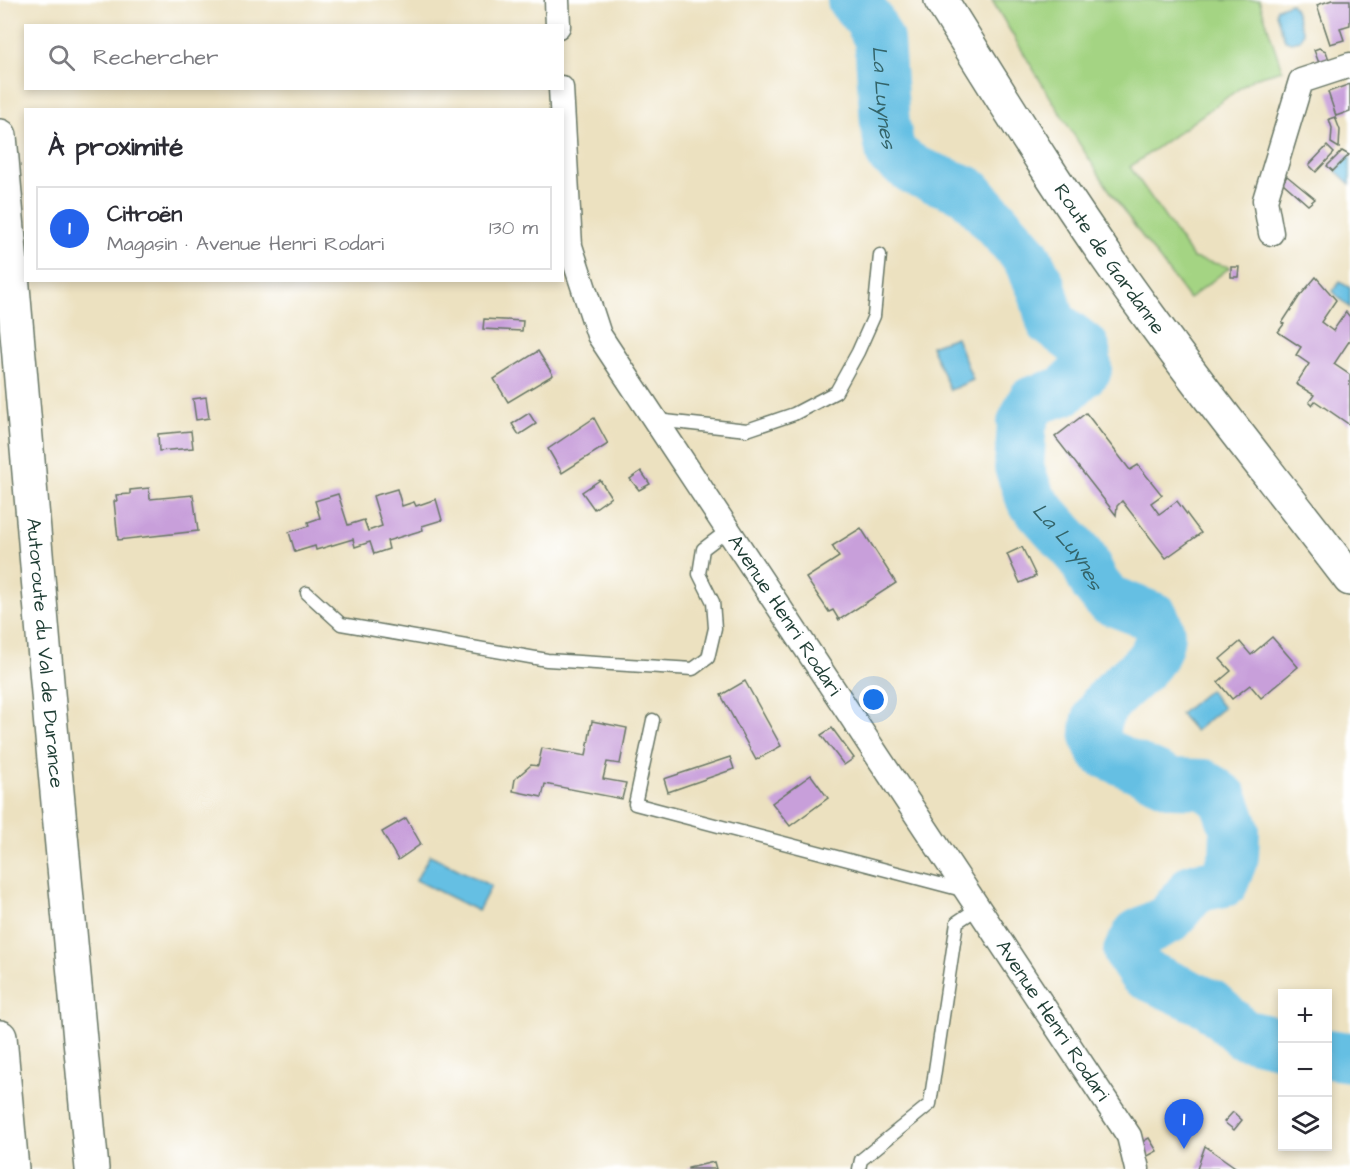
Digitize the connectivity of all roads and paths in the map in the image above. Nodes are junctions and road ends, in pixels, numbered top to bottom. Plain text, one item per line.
1 (557, 0) edge
2 (941, 0) edge
3 (558, 24) edge
4 (1350, 65) edge
5 (561, 90) edge
6 (562, 108) edge
7 (0, 136) edge
8 (564, 141) edge
9 (1271, 233) dead end
10 (880, 255) dead end
11 (655, 420) junction
12 (1295, 506) junction
13 (728, 530) junction
14 (1350, 569) edge
15 (1350, 579) edge
16 (308, 593) dead end
17 (653, 720) dead end
18 (972, 900) junction
19 (0, 1036) edge
20 (12, 1169) edge
21 (92, 1169) edge
22 (860, 1169) edge
23 (1137, 1169) edge

1 - 3 street
2 - 12 main road, Route de Gardanne
4 - 9 street
5 - 6 street, Avenue Henri Rodari
7 - 21 main road, Autoroute du Val de Durance
8 - 11 street, Avenue Henri Rodari
10 - 11 lane
11 - 13 street, Avenue Henri Rodari
12 - 14 main road, Route de Gardanne
12 - 15 main road, Route de Gardanne
13 - 16 lane
13 - 18 street, Avenue Henri Rodari
17 - 18 lane
18 - 22 lane
18 - 23 street, Avenue Henri Rodari
19 - 20 main road

